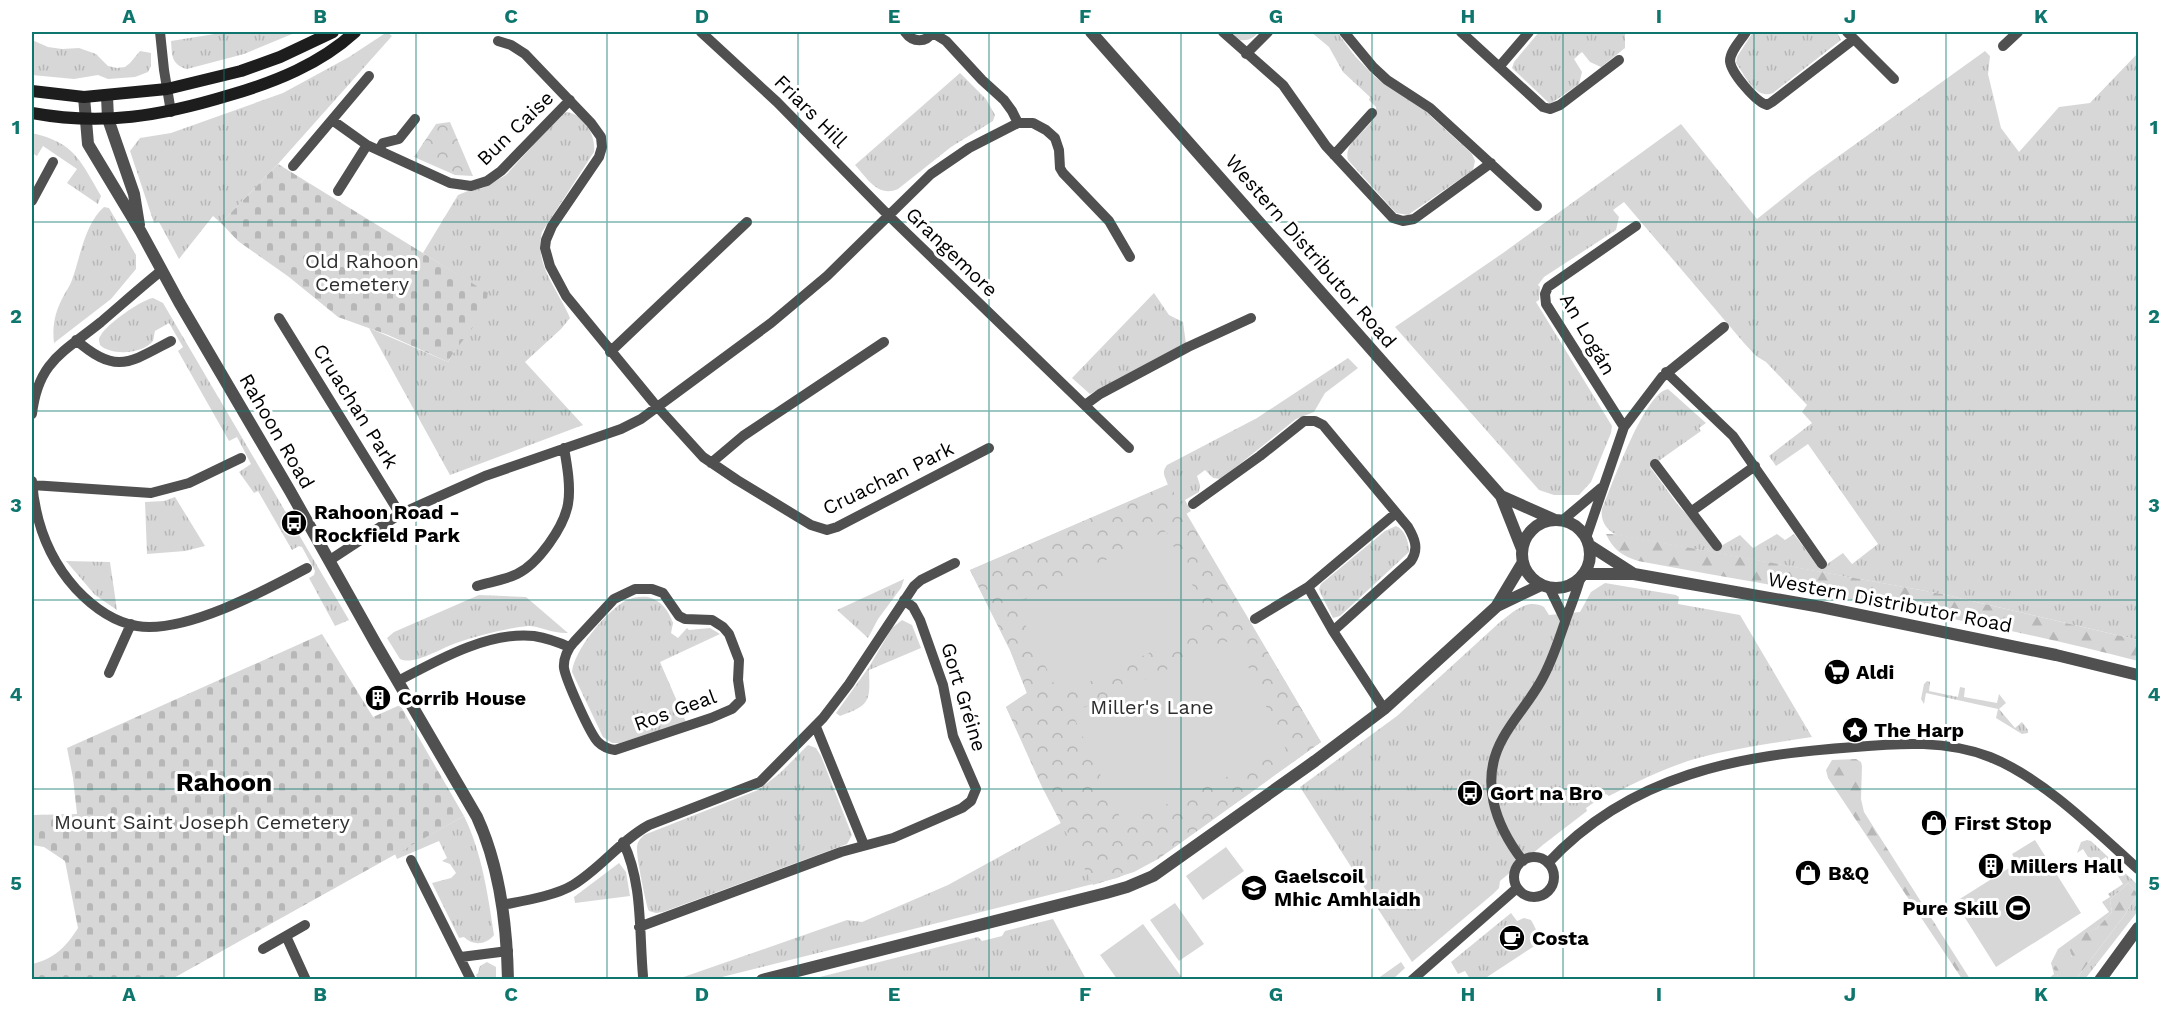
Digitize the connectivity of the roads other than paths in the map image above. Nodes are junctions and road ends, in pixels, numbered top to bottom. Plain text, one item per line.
1 (160, 32) edge
2 (333, 32) edge
3 (355, 32) edge
4 (905, 32) edge
5 (933, 32) edge
6 (1091, 32) edge
7 (1223, 32) edge
8 (1268, 32) edge
9 (1344, 32) edge
10 (1461, 32) edge
11 (1529, 32) edge
12 (1746, 32) edge
13 (2018, 32) edge
14 (705, 33) edge
15 (1850, 35) edge
16 (498, 41) dead end
17 (2003, 46) dead end
18 (1246, 54) junction
19 (1619, 60) dead end
20 (1499, 67) junction
21 (369, 76) dead end
22 (1894, 79) dead end
23 (167, 89) junction
24 (32, 91) edge
25 (107, 96) junction
26 (84, 97) junction
27 (570, 100) junction
28 (171, 112) junction
29 (32, 113) edge
30 (1372, 113) dead end
31 (84, 119) junction
32 (108, 119) junction
33 (415, 119) dead end
34 (332, 120) junction
35 (1018, 123) junction
36 (367, 145) junction
37 (382, 151) junction
38 (1334, 155) junction
39 (53, 162) dead end
40 (1491, 163) junction
41 (293, 166) dead end
42 (338, 192) dead end
43 (32, 201) edge
44 (1537, 206) dead end
45 (889, 216) junction
46 (747, 222) dead end
47 (1636, 226) dead end
48 (141, 232) junction
49 (1130, 257) dead end
50 (161, 271) junction
51 (575, 310) joint
52 (279, 318) dead end
53 (1251, 318) dead end
54 (1724, 327) dead end
55 (76, 340) junction
56 (171, 341) dead end
57 (884, 342) dead end
58 (610, 352) junction
59 (1666, 372) junction
60 (33, 395) edge
61 (1085, 405) junction
62 (658, 407) junction
63 (32, 414) edge
64 (1624, 428) junction
65 (564, 448) junction
66 (989, 448) dead end
67 (1129, 448) dead end
68 (241, 458) dead end
69 (711, 463) junction
70 (1655, 464) dead end
71 (1755, 466) junction
72 (32, 483) edge
73 (1602, 487) junction
74 (1501, 496) junction
75 (1193, 504) dead end
76 (1692, 512) junction
77 (1396, 513) junction
78 (400, 514) junction
79 (1559, 520) junction
80 (1587, 541) junction
81 (1718, 546) dead end
82 (1522, 549) junction
83 (330, 560) junction
84 (1522, 562) junction
85 (955, 563) dead end
86 (1822, 564) dead end
87 (307, 568) dead end
88 (1634, 574) junction
89 (1582, 576) junction
90 (477, 586) dead end
91 (1545, 586) junction
92 (1308, 587) junction
93 (904, 600) junction
94 (1496, 607) junction
95 (1255, 619) dead end
96 (1565, 620) junction
97 (131, 624) junction
98 (1333, 632) junction
99 (569, 646) junction
100 (109, 673) dead end
101 (2139, 675) edge
102 (398, 681) junction
103 (1384, 708) junction
104 (816, 726) junction
105 (623, 842) junction
106 (864, 845) junction
107 (411, 861) dead end
108 (1523, 861) junction
109 (1548, 863) junction
110 (2139, 869) edge
111 (1517, 888) junction
112 (501, 905) junction
113 (305, 925) dead end
114 (639, 927) junction
115 (2139, 928) edge
116 (286, 936) junction
117 (263, 949) dead end
118 (508, 951) junction
119 (461, 957) junction
120 (643, 976) dead end
121 (306, 980) edge
122 (471, 980) edge
123 (508, 980) edge
124 (762, 980) edge
125 (1412, 980) edge
126 (2100, 980) edge

1 - 23 street
2 - 23 main road
3 - 28 main road
4 - 5 street
5 - 35 street
6 - 74 street, Western Distributor Road
7 - 18 street
8 - 18 street
9 - 40 street
10 - 20 street
11 - 20 street
12 - 15 street
13 - 17 street
14 - 45 street, Friars Hill
15 - 22 street
16 - 27 street, Bun Caise
18 - 38 street
19 - 20 street
21 - 34 street
23 - 25 main road
23 - 28 street
24 - 26 main road
25 - 26 main road
25 - 32 street, Rahoon Road
26 - 31 street, Rahoon Road
27 - 37 street, Bun Caise
27 - 51 street, Bun Caise
28 - 32 main road
29 - 31 main road
30 - 38 street
31 - 32 main road
31 - 48 street, Rahoon Road
32 - 48 street, Rahoon Road
33 - 37 street
34 - 36 street, Bun Caise
34 - 41 street
35 - 45 street, Grangemore
35 - 49 street
36 - 37 street, Bun Caise
36 - 42 street
38 - 40 street
39 - 43 street
40 - 44 street
45 - 61 street, Grangemore
45 - 62 street
46 - 58 street
47 - 64 street, An Logán
48 - 50 street, Rahoon Road
50 - 55 street
50 - 83 street, Rahoon Road
51 - 58 street, Cruachan Park
52 - 78 street, Cruachan Park
53 - 61 street
54 - 59 street
55 - 56 street
55 - 60 street
57 - 69 street
58 - 62 street, Cruachan Park
59 - 64 street
59 - 71 street
60 - 63 street
61 - 67 street, Grangemore
62 - 65 street
62 - 69 street, Cruachan Park
64 - 73 street
65 - 78 street
65 - 90 street
66 - 69 street, Cruachan Park
68 - 72 street
70 - 76 street
71 - 76 street
71 - 86 street
72 - 97 street
73 - 79 street
73 - 80 street
74 - 79 street, Western Distributor Road
74 - 82 street, Western Distributor Road
75 - 77 street
76 - 81 street
77 - 92 street
77 - 98 street
78 - 83 street
79 - 80 street
79 - 82 street
80 - 88 street, Western Distributor Road
80 - 89 street
82 - 84 street
83 - 102 street, Rahoon Road
84 - 91 street
84 - 94 street
85 - 93 street
87 - 97 street
88 - 89 street, Western Distributor Road
88 - 101 street, Western Distributor Road
89 - 91 street
89 - 96 street
91 - 94 street
91 - 96 street
92 - 95 street
92 - 98 street
93 - 104 street
93 - 106 street, Gort Gréine
94 - 103 street
96 - 108 street
97 - 100 street
98 - 103 street
99 - 99 street, Ros Geal
99 - 102 street
102 - 112 street, Rahoon Road
103 - 124 street
104 - 105 street
104 - 106 street
105 - 112 street
105 - 114 street
106 - 114 street, Gort Gréine
107 - 119 street
108 - 109 street
108 - 111 street
109 - 110 street
109 - 111 street
111 - 125 street
112 - 118 street, Rahoon Road
113 - 116 street
114 - 120 street
115 - 126 street
116 - 117 street
116 - 121 street
118 - 119 street
118 - 123 street, Rahoon Road
119 - 122 street

